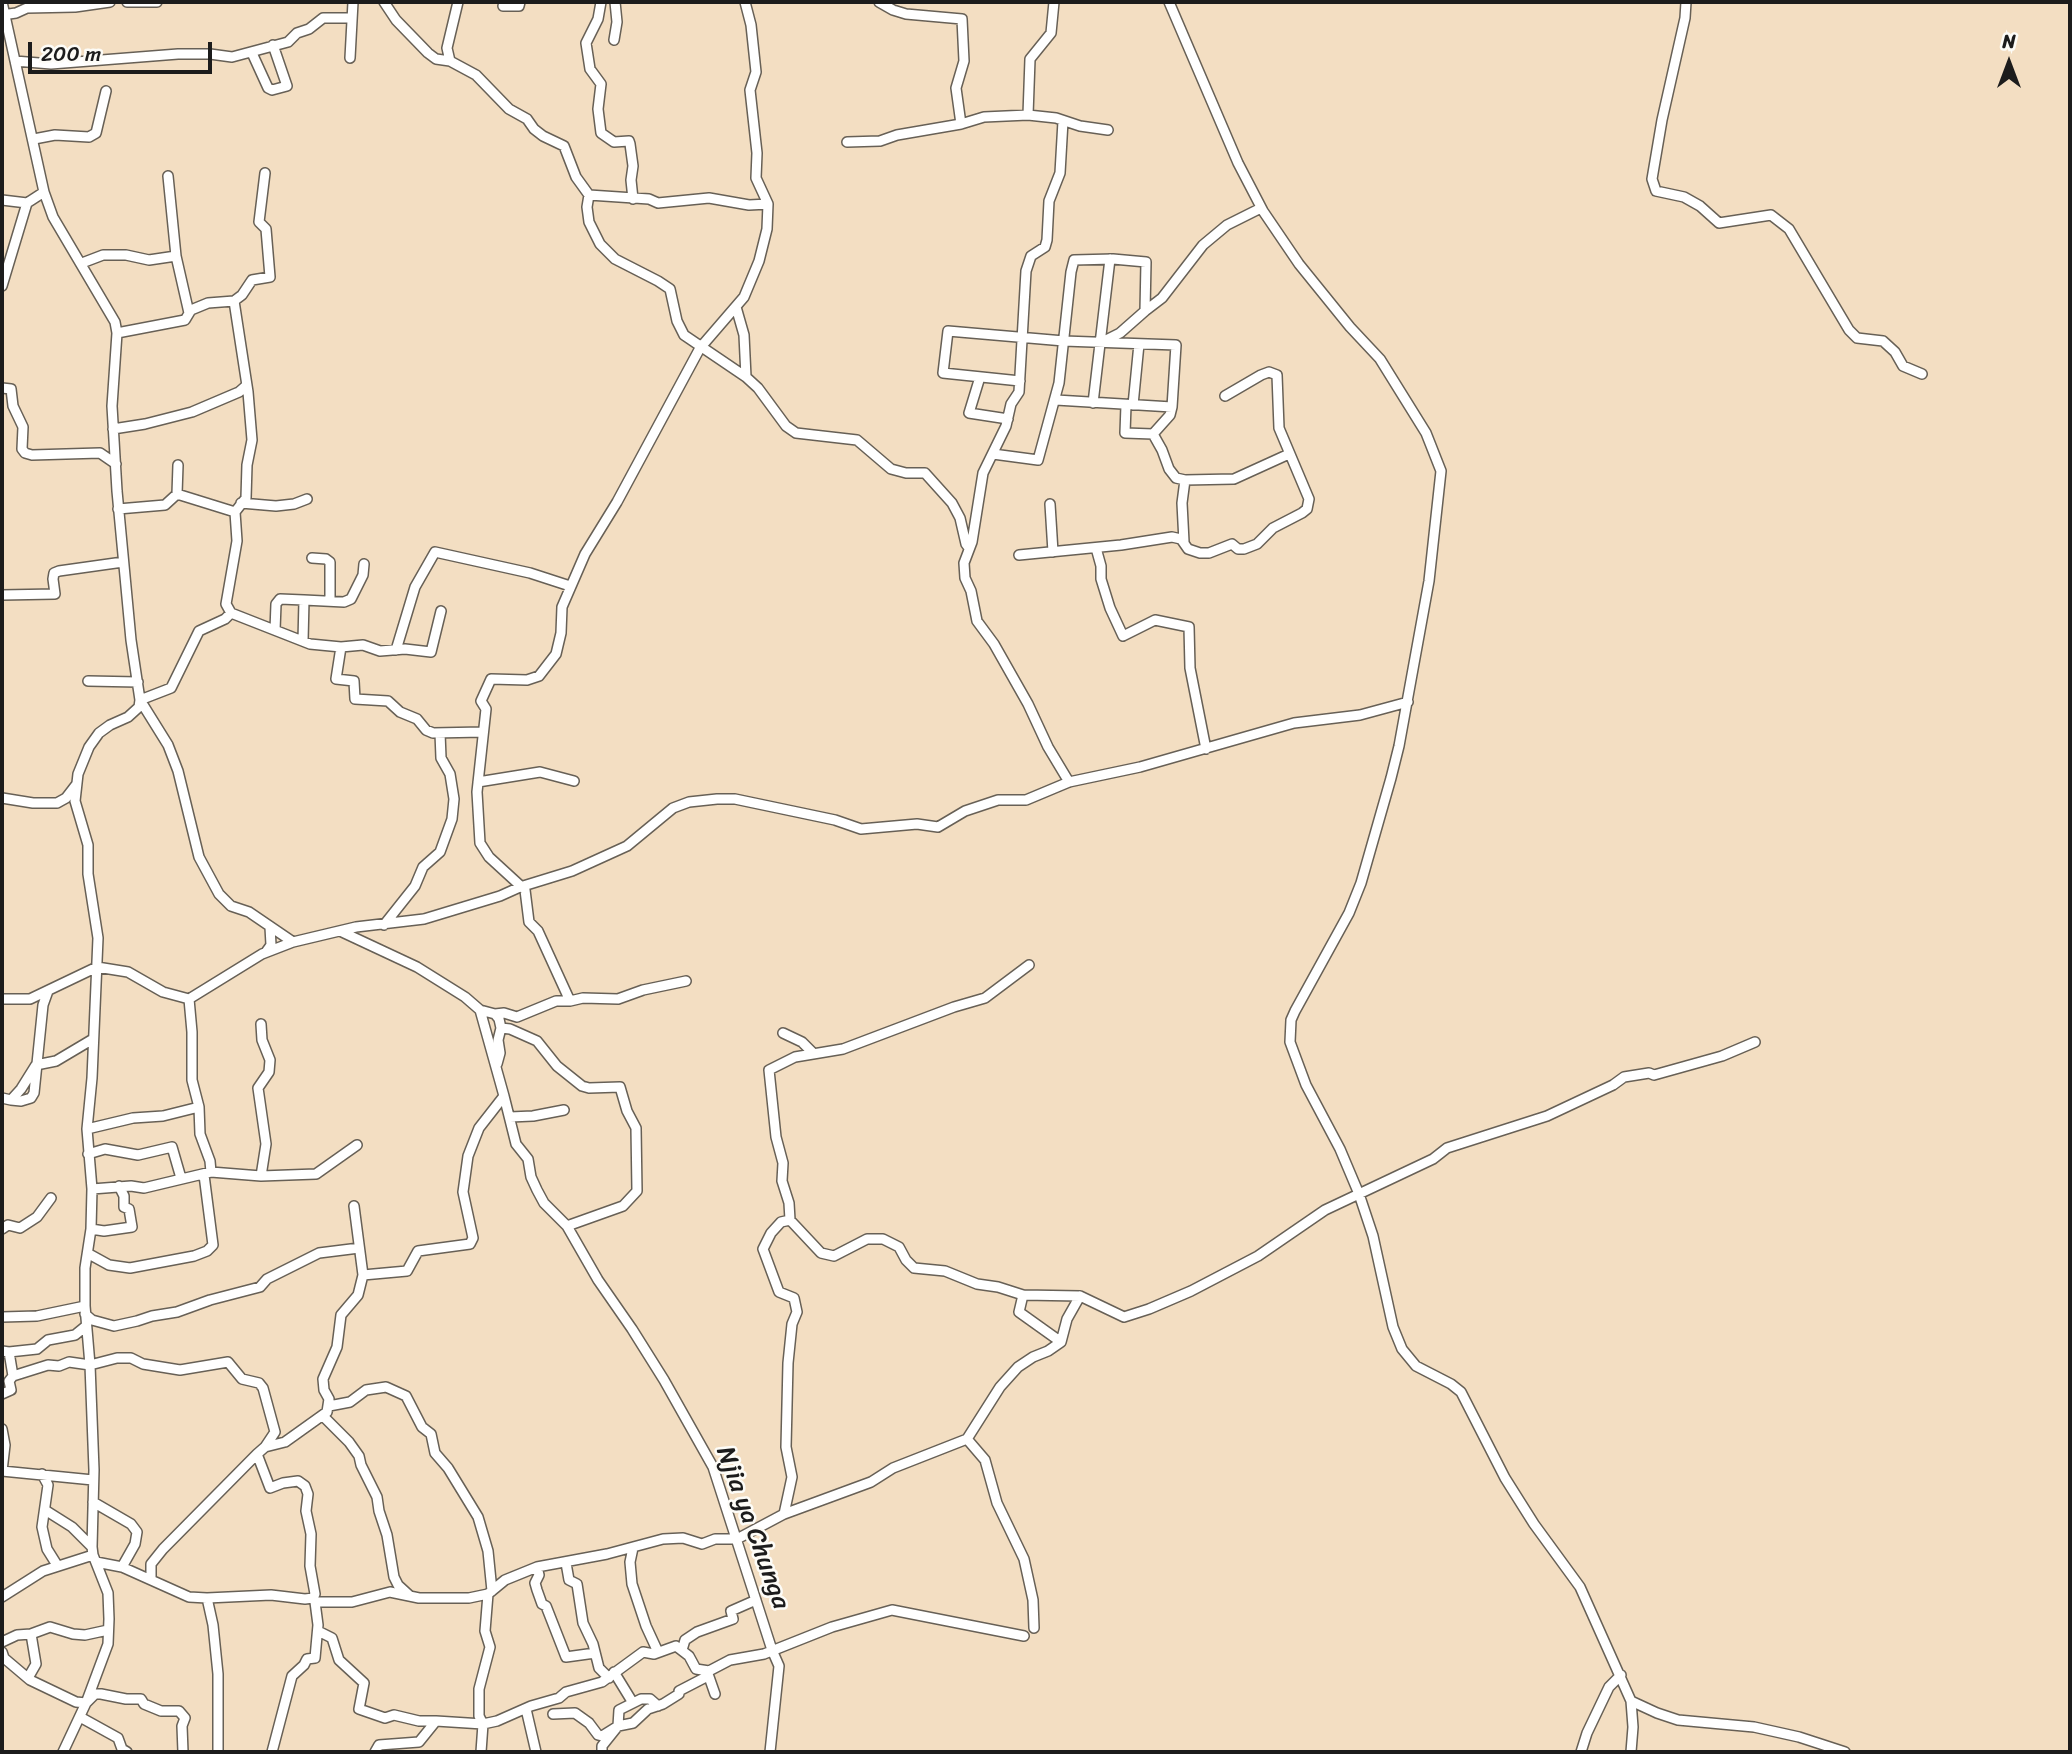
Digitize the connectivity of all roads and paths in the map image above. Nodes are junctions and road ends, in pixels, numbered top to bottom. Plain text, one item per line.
1 (2, 2) edge
2 (17, 2) edge
3 (110, 2) edge
4 (127, 2) edge
5 (157, 2) edge
6 (353, 2) edge
7 (384, 2) edge
8 (458, 2) edge
9 (520, 2) edge
10 (601, 2) edge
11 (615, 2) edge
12 (745, 2) edge
13 (879, 2) edge
14 (1054, 2) edge
15 (1169, 2) edge
16 (1686, 2) edge
17 (503, 6) dead end
18 (8, 14) edge
19 (351, 18) junction
20 (614, 40) dead end
21 (273, 45) junction
22 (252, 53) junction
23 (349, 58) dead end
24 (15, 61) junction
25 (450, 61) junction
26 (106, 91) dead end
27 (1028, 115) junction
28 (1063, 121) junction
29 (961, 124) junction
30 (1108, 130) dead end
31 (34, 139) junction
32 (847, 142) dead end
33 (265, 173) dead end
34 (168, 176) dead end
35 (44, 192) junction
36 (589, 195) junction
37 (633, 199) junction
38 (2, 200) edge
39 (27, 204) junction
40 (768, 204) junction
41 (1261, 208) junction
42 (176, 256) junction
43 (1110, 259) junction
44 (82, 263) junction
45 (2, 286) edge
46 (234, 301) junction
47 (736, 307) junction
48 (1144, 311) junction
49 (189, 313) junction
50 (117, 333) junction
51 (1023, 337) junction
52 (1064, 341) junction
53 (1101, 342) junction
54 (1139, 344) junction
55 (700, 348) junction
56 (1922, 374) dead end
57 (746, 377) junction
58 (980, 377) junction
59 (1020, 381) junction
60 (247, 385) junction
61 (2, 388) edge
62 (1225, 396) dead end
63 (1056, 400) junction
64 (1093, 403) junction
65 (1129, 405) junction
66 (1172, 408) junction
67 (1008, 419) junction
68 (113, 429) junction
69 (1153, 435) junction
70 (993, 454) junction
71 (1289, 454) junction
72 (116, 464) junction
73 (178, 465) dead end
74 (1185, 480) junction
75 (177, 494) junction
76 (307, 499) dead end
77 (242, 503) junction
78 (1049, 504) dead end
79 (118, 509) junction
80 (235, 512) junction
81 (1184, 542) junction
82 (969, 548) junction
83 (1096, 548) junction
84 (1053, 552) junction
85 (1019, 555) dead end
86 (312, 558) dead end
87 (123, 562) junction
88 (364, 564) dead end
89 (570, 586) junction
90 (2, 595) edge
91 (304, 600) junction
92 (330, 601) junction
93 (441, 611) dead end
94 (232, 613) junction
95 (275, 630) junction
96 (303, 641) junction
97 (341, 647) junction
98 (396, 650) junction
99 (89, 681) dead end
100 (138, 682) junction
101 (140, 700) junction
102 (1408, 702) junction
103 (483, 732) junction
104 (440, 733) junction
105 (1206, 749) junction
106 (575, 781) dead end
107 (478, 782) junction
108 (1069, 782) junction
109 (76, 784) junction
110 (2, 798) edge
111 (520, 887) junction
112 (384, 925) junction
113 (270, 927) junction
114 (340, 931) junction
115 (293, 942) junction
116 (266, 952) junction
117 (1029, 965) dead end
118 (97, 967) junction
119 (686, 981) dead end
120 (48, 991) junction
121 (2, 999) edge
122 (189, 999) junction
123 (570, 1001) junction
124 (480, 1010) junction
125 (495, 1014) junction
126 (261, 1024) dead end
127 (501, 1028) junction
128 (783, 1033) dead end
129 (93, 1039) junction
130 (1755, 1042) dead end
131 (813, 1053) junction
132 (497, 1064) junction
133 (36, 1065) junction
134 (504, 1096) junction
135 (6, 1099) edge
136 (199, 1107) junction
137 (564, 1110) dead end
138 (510, 1117) junction
139 (87, 1129) junction
140 (357, 1145) dead end
141 (88, 1154) junction
142 (207, 1173) junction
143 (261, 1176) junction
144 (181, 1178) junction
145 (119, 1186) junction
146 (92, 1189) junction
147 (1359, 1194) junction
148 (51, 1198) dead end
149 (354, 1206) dead end
150 (790, 1220) junction
151 (566, 1226) junction
152 (2, 1229) edge
153 (91, 1229) junction
154 (359, 1248) junction
155 (89, 1254) junction
156 (363, 1275) junction
157 (1023, 1295) junction
158 (1080, 1296) junction
159 (85, 1310) junction
160 (2, 1317) edge
161 (86, 1326) junction
162 (1061, 1342) junction
163 (6, 1352) edge
164 (90, 1365) junction
165 (13, 1377) junction
166 (2, 1394) edge
167 (329, 1406) junction
168 (323, 1416) junction
169 (2, 1429) edge
170 (967, 1439) junction
171 (265, 1447) junction
172 (257, 1454) junction
173 (2, 1471) edge
174 (42, 1474) junction
175 (93, 1480) junction
176 (93, 1502) junction
177 (45, 1510) junction
178 (785, 1514) junction
179 (737, 1539) junction
180 (633, 1548) junction
181 (93, 1555) junction
182 (566, 1563) junction
183 (57, 1565) junction
184 (122, 1567) junction
185 (537, 1567) junction
186 (151, 1579) junction
187 (490, 1592) junction
188 (2, 1597) edge
189 (410, 1597) junction
190 (207, 1598) junction
191 (314, 1600) junction
192 (757, 1600) junction
193 (1034, 1628) dead end
194 (108, 1630) junction
195 (318, 1631) junction
196 (31, 1634) junction
197 (1024, 1636) dead end
198 (2, 1642) edge
199 (682, 1650) junction
200 (772, 1650) junction
201 (2, 1652) edge
202 (595, 1653) junction
203 (657, 1653) junction
204 (708, 1673) junction
205 (611, 1675) junction
206 (1621, 1675) junction
207 (28, 1678) junction
208 (715, 1694) dead end
209 (1631, 1701) junction
210 (86, 1703) junction
211 (633, 1703) junction
212 (658, 1706) junction
213 (526, 1709) junction
214 (553, 1714) dead end
215 (80, 1717) junction
216 (436, 1721) junction
217 (483, 1724) junction
218 (618, 1726) junction
219 (63, 1752) edge
220 (127, 1752) edge
221 (183, 1752) edge
222 (218, 1752) edge
223 (272, 1752) edge
224 (375, 1752) edge
225 (481, 1752) edge
226 (536, 1752) edge
227 (602, 1752) edge
228 (771, 1752) edge
229 (1581, 1752) edge
230 (1631, 1752) edge
231 (1845, 1752) edge

1 - 18 street
2 - 18 street
3 - 18 street
4 - 5 street
6 - 19 street
7 - 25 street
8 - 25 street
9 - 17 street
10 - 37 street
11 - 20 street
12 - 40 street
13 - 29 street
14 - 27 street
15 - 41 street
16 - 56 street
18 - 24 street
19 - 21 street
19 - 23 street
21 - 22 street
21 - 22 street
22 - 24 street
24 - 31 street
25 - 36 street
26 - 31 street
27 - 28 street
27 - 29 street
28 - 30 street
28 - 51 street
29 - 32 street
31 - 35 street
33 - 46 street
34 - 42 street
35 - 39 street
35 - 44 street
36 - 37 street
36 - 55 street
37 - 40 street
38 - 39 street
39 - 45 street
40 - 47 street
41 - 48 street
41 - 102 street
42 - 44 street
42 - 49 street
43 - 48 street
43 - 52 street
43 - 53 street
44 - 50 street
46 - 49 street
46 - 60 street
47 - 55 street
47 - 57 street
48 - 53 street
49 - 50 street
50 - 68 street
51 - 52 street
51 - 58 street
51 - 59 street
52 - 53 street
52 - 63 street
53 - 54 street
53 - 64 street
54 - 65 street
54 - 66 street
55 - 57 street
55 - 89 street
57 - 82 street
58 - 59 street
58 - 67 street
59 - 67 street
60 - 68 street
60 - 77 street
61 - 72 street
62 - 71 street
63 - 64 street
63 - 70 street
64 - 65 street
65 - 66 street
65 - 69 street
66 - 69 street
67 - 70 street
68 - 72 street
69 - 74 street
70 - 82 street
71 - 74 street
71 - 81 street
72 - 79 street
73 - 75 street
74 - 81 street
75 - 79 street
75 - 80 street
76 - 77 street
77 - 80 street
78 - 84 street
79 - 87 street
80 - 94 street
81 - 83 street
82 - 108 street
83 - 84 street
83 - 105 street
84 - 85 street
86 - 92 street
87 - 90 street
87 - 100 street
88 - 92 street
89 - 98 street
89 - 103 street
91 - 92 street
91 - 95 street
91 - 96 street
93 - 98 street
94 - 95 street
94 - 101 street
95 - 96 street
96 - 97 street
97 - 98 street
97 - 104 street
99 - 100 street
100 - 101 street
101 - 109 street
101 - 113 street
102 - 105 street
102 - 147 street
103 - 104 street
103 - 107 street
104 - 112 street
105 - 108 street
106 - 107 street
107 - 111 street
108 - 111 street
109 - 110 street
109 - 118 street
111 - 112 street
111 - 123 street
112 - 114 street
113 - 115 street
113 - 116 street
114 - 115 street
114 - 124 street
115 - 116 street
116 - 122 street
117 - 131 street
118 - 120 street
118 - 122 street
118 - 129 street
119 - 123 street
120 - 121 street
120 - 133 street
122 - 136 street
123 - 125 street
124 - 125 street
124 - 132 street
125 - 127 street
126 - 143 street
127 - 132 street
127 - 151 street
128 - 131 street
129 - 133 street
129 - 139 street
130 - 147 street
131 - 150 street
132 - 134 street, Njia ya Chunga
133 - 135 street
134 - 138 street, Njia ya Chunga
134 - 156 street
136 - 139 street
136 - 142 street
137 - 138 street
138 - 151 street, Njia ya Chunga
139 - 141 street
140 - 143 street
141 - 144 street
141 - 146 street
142 - 143 street
142 - 144 street
142 - 155 street
144 - 145 street
145 - 146 street
145 - 153 street
146 - 153 street
147 - 158 street
147 - 206 street
148 - 152 street
149 - 154 street
150 - 157 street
150 - 178 street
151 - 179 street, Njia ya Chunga
153 - 155 street
154 - 156 street
154 - 159 street
155 - 159 street
156 - 167 street
157 - 158 street
157 - 162 street
158 - 162 street
159 - 160 street
159 - 161 street
161 - 163 street
161 - 164 street
162 - 170 street
163 - 165 street
164 - 165 street
164 - 171 street
164 - 175 street
165 - 166 street
167 - 168 street
167 - 187 street
168 - 171 street
168 - 189 street
169 - 173 street
170 - 178 street
170 - 193 street
171 - 172 street
172 - 186 street
172 - 191 street
173 - 174 street
174 - 175 street
174 - 177 street
175 - 176 street
176 - 181 street
176 - 184 street
177 - 181 street
177 - 183 street
178 - 179 street
179 - 180 street
179 - 192 street, Njia ya Chunga
180 - 182 street
180 - 203 street
181 - 183 street
181 - 184 street
181 - 194 street
182 - 185 street
182 - 202 street
183 - 188 street
184 - 186 street
185 - 187 street
185 - 202 street
186 - 190 street
187 - 189 street
187 - 217 street
189 - 191 street
190 - 191 street
190 - 222 street
191 - 195 street
192 - 199 street
192 - 200 street, Njia ya Chunga
194 - 196 street
194 - 210 street
195 - 216 street
195 - 223 street
196 - 198 street
196 - 207 street
197 - 200 street
199 - 203 street
199 - 204 street
200 - 204 street
200 - 228 street, Njia ya Chunga
201 - 207 street
202 - 205 street
203 - 205 street
204 - 208 street
204 - 212 street
205 - 211 street
205 - 213 street
206 - 209 street
206 - 229 street
207 - 210 street
209 - 230 street
209 - 231 street
210 - 215 street
210 - 221 street
211 - 212 street
211 - 218 street
212 - 218 street
213 - 217 street
213 - 226 street
214 - 218 street
215 - 219 street
215 - 220 street
216 - 217 street
216 - 224 street
217 - 225 street
218 - 227 street

